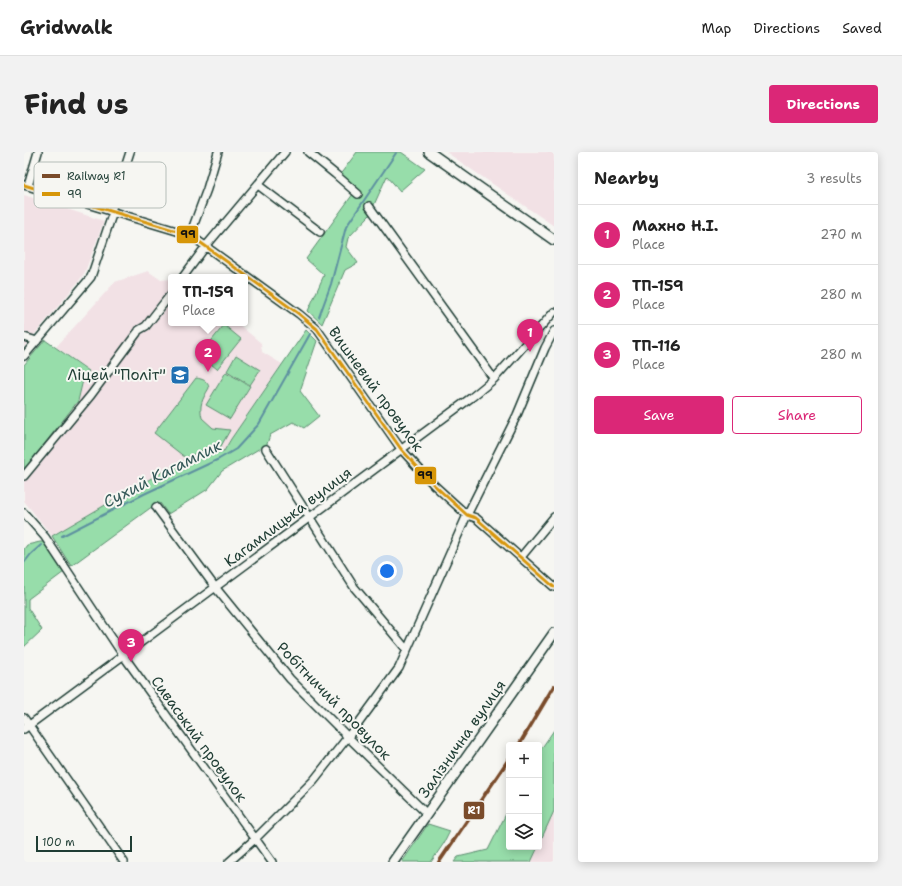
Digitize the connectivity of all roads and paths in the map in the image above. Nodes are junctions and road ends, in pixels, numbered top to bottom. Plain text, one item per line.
1 (38, 152) edge
2 (130, 152) edge
3 (218, 152) edge
4 (285, 152) edge
5 (308, 152) edge
6 (429, 152) edge
7 (439, 156) edge
8 (34, 162) edge
9 (127, 162) edge
10 (34, 163) edge
11 (258, 185) junction
12 (26, 186) edge
13 (358, 194) dead end
14 (368, 206) dead end
15 (102, 208) edge
16 (113, 208) edge
17 (112, 211) junction
18 (320, 232) dead end
19 (190, 235) junction
20 (554, 240) edge
21 (206, 246) junction
22 (185, 274) edge
23 (244, 274) edge
24 (248, 277) edge
25 (168, 298) edge
26 (554, 312) edge
27 (554, 331) edge
28 (24, 337) edge
29 (37, 341) junction
30 (24, 356) edge
31 (494, 379) junction
32 (266, 448) dead end
33 (401, 449) junction
34 (24, 476) edge
35 (156, 507) dead end
36 (24, 513) edge
37 (467, 515) junction
38 (309, 517) junction
39 (554, 517) edge
40 (521, 557) junction
41 (215, 587) junction
42 (554, 587) edge
43 (554, 633) edge
44 (407, 650) junction
45 (123, 655) junction
46 (24, 718) edge
47 (26, 727) edge
48 (348, 737) junction
49 (426, 813) junction
50 (255, 839) junction
51 (124, 862) edge
52 (229, 862) edge
53 (272, 862) edge
54 (393, 862) edge

1 - 8 street
2 - 9 street
3 - 19 street
4 - 11 street
5 - 13 street
6 - 7 main road
7 - 20 main road
10 - 12 street
11 - 18 street
11 - 21 street
14 - 31 street
15 - 17 street, Вишневий провулок
16 - 17 street
17 - 19 street, Вишневий провулок
17 - 29 street
19 - 21 street, Вишневий провулок
21 - 22 street
21 - 23 street, Вишневий провулок
24 - 33 street, Вишневий провулок
25 - 34 street
26 - 31 street, Кагамлицька вулиця
27 - 37 street
28 - 29 street
29 - 30 street
31 - 33 street, Кагамлицька вулиця
32 - 38 street
33 - 37 street, Вишневий провулок
33 - 38 street, Кагамлицька вулиця
35 - 41 street, Робітничий провулок
36 - 45 street, Сиваський провулок
37 - 40 street, Вишневий провулок
37 - 44 street
38 - 41 street, Кагамлицька вулиця
38 - 44 street
39 - 40 street
40 - 42 street, Вишневий провулок
41 - 45 street, Кагамлицька вулиця
41 - 48 street, Робітничий провулок
43 - 49 main road, Залізнична вулиця
44 - 48 street
45 - 47 street, Кагамлицька вулиця
45 - 50 street, Сиваський провулок
46 - 47 street
47 - 51 street
48 - 49 street, Робітничий провулок
48 - 50 street
49 - 54 main road, Залізнична вулиця
50 - 52 street
50 - 53 street, Сиваський провулок

